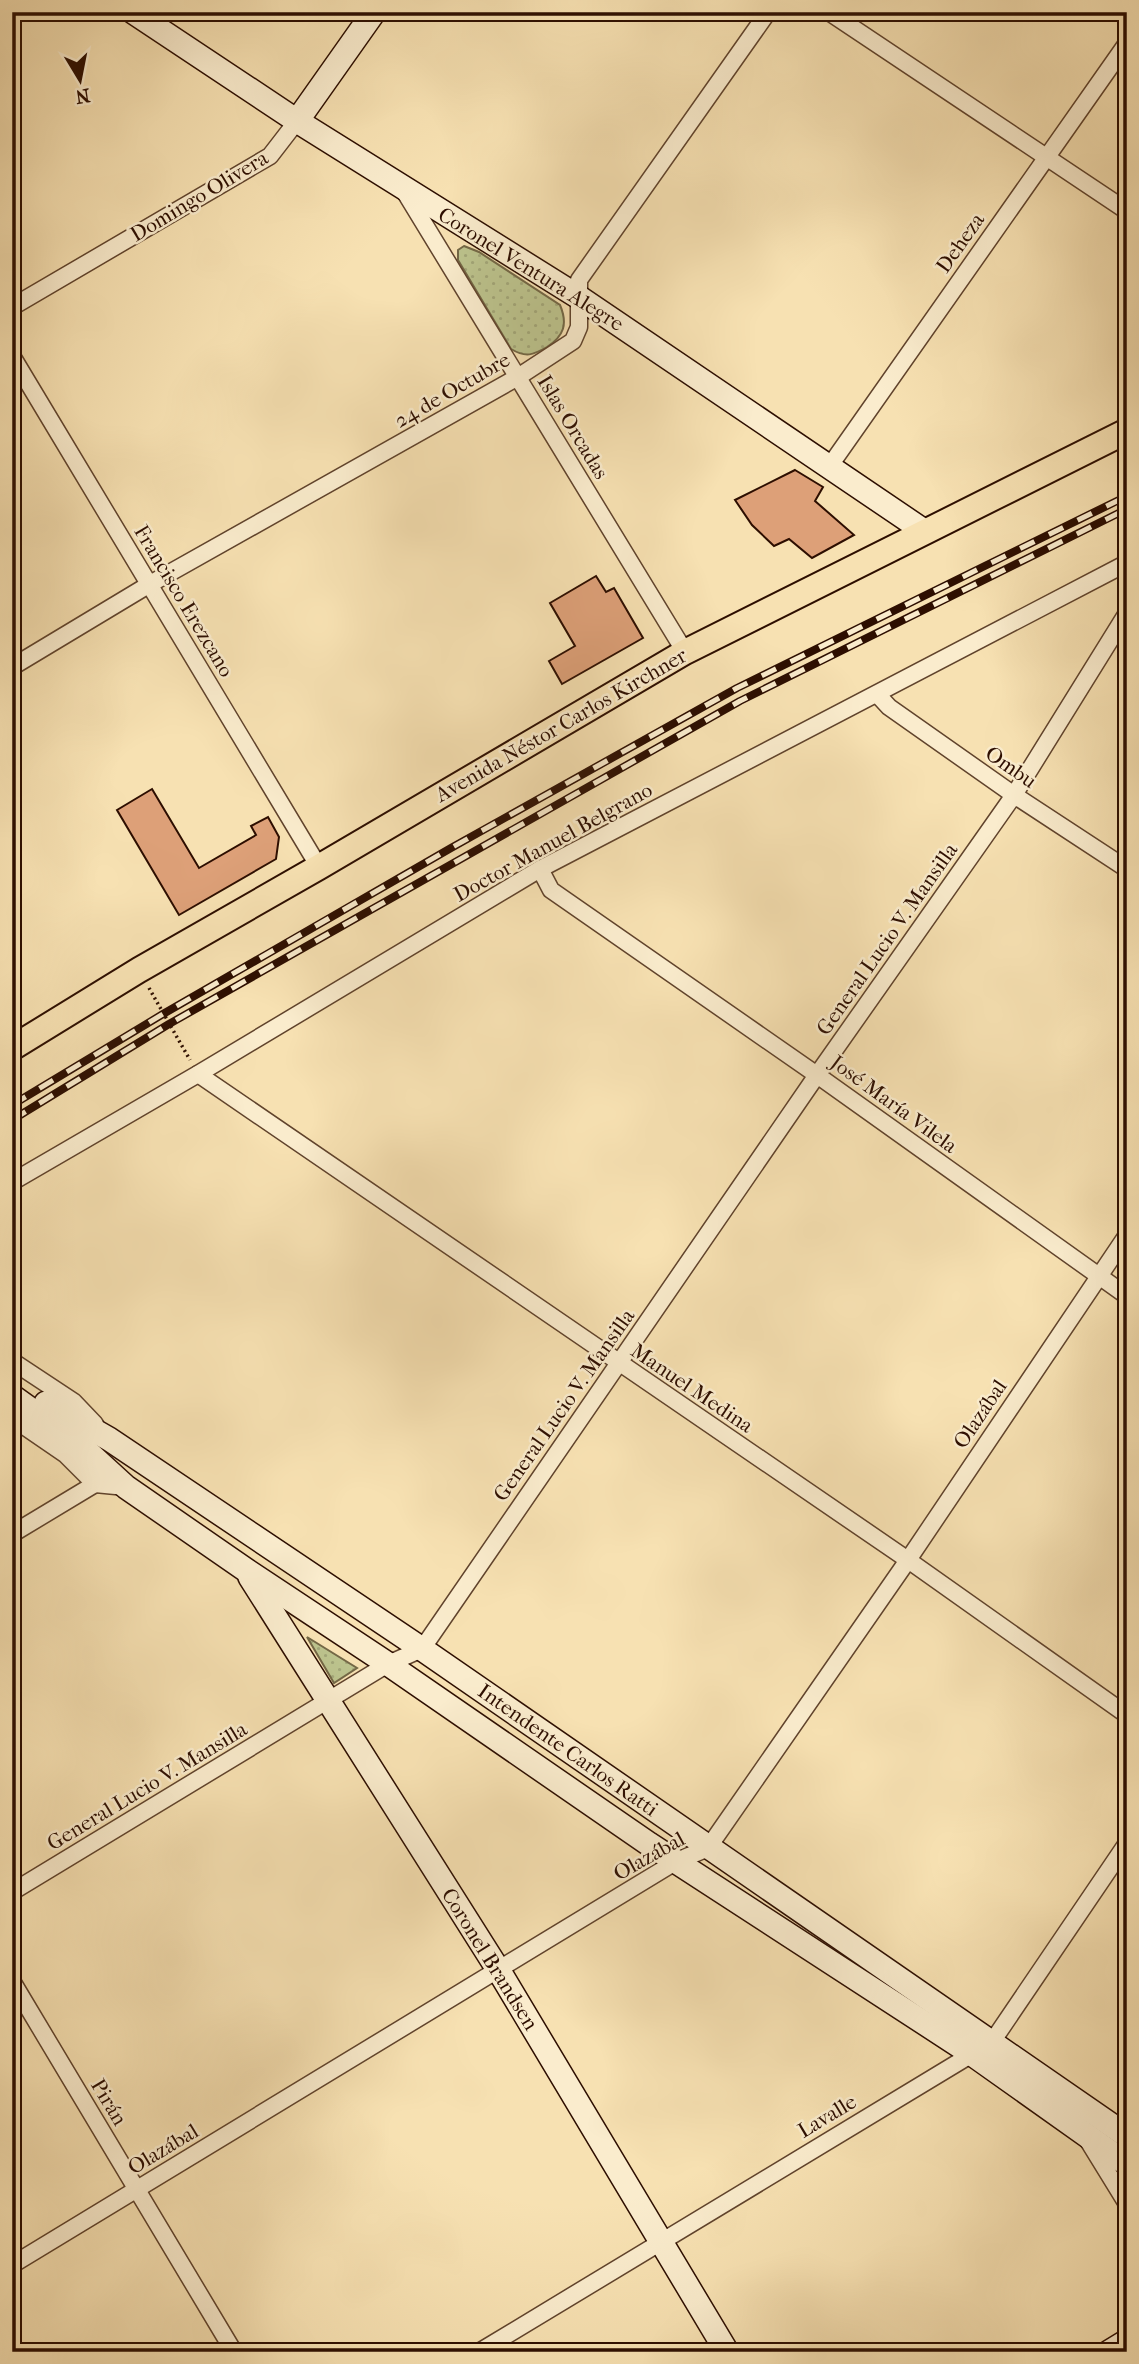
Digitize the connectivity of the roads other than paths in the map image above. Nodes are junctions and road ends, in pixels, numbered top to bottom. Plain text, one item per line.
1 (133, 12) edge
2 (374, 12) edge
3 (768, 12) edge
4 (829, 12) edge
5 (1127, 43) edge
6 (298, 121) junction
7 (1046, 156) junction
8 (402, 187) junction
9 (1127, 211) edge
10 (577, 296) junction
11 (12, 307) edge
12 (12, 356) edge
13 (518, 377) junction
14 (1127, 431) edge
15 (829, 467) junction
16 (924, 531) junction
17 (1127, 563) edge
18 (150, 584) junction
19 (1127, 613) edge
20 (685, 652) junction
21 (12, 667) edge
22 (877, 694) junction
23 (1014, 795) junction
24 (319, 867) junction
25 (540, 869) junction
26 (1127, 869) edge
27 (12, 1048) edge
28 (198, 1074) junction
29 (817, 1075) junction
30 (12, 1182) edge
31 (1127, 1235) edge
32 (1098, 1276) junction
33 (1127, 1296) edge
34 (12, 1361) edge
35 (618, 1364) junction
36 (12, 1381) edge
37 (12, 1396) edge
38 (12, 1418) edge
39 (109, 1439) junction
40 (95, 1484) junction
41 (125, 1486) junction
42 (12, 1534) edge
43 (908, 1560) junction
44 (246, 1570) junction
45 (422, 1648) junction
46 (388, 1664) junction
47 (329, 1701) junction
48 (1127, 1714) edge
49 (1127, 1843) edge
50 (708, 1848) junction
51 (677, 1861) junction
52 (12, 1892) edge
53 (499, 1970) junction
54 (12, 1981) edge
55 (992, 2042) junction
56 (972, 2054) junction
57 (1084, 2134) junction
58 (1127, 2136) edge
59 (1127, 2164) edge
60 (136, 2190) junction
61 (1127, 2204) edge
62 (660, 2241) junction
63 (12, 2264) edge
64 (1127, 2341) edge
65 (234, 2352) edge
66 (479, 2352) edge
67 (727, 2352) edge
68 (1109, 2352) edge

1 - 6 main road, Coronel Ventura Alegre
2 - 6 main road, Domingo Olivera
3 - 10 street, 24 de Octubre
4 - 7 street
5 - 7 street, Deheza
6 - 8 main road, Coronel Ventura Alegre
6 - 11 street, Domingo Olivera
7 - 9 street
7 - 15 street, Deheza
8 - 10 main road, Coronel Ventura Alegre
8 - 13 street, Islas Orcadas
10 - 13 street, 24 de Octubre
10 - 15 main road, Coronel Ventura Alegre
12 - 18 street, Francisco Erezcano
13 - 18 street, 24 de Octubre
13 - 20 street, Islas Orcadas
14 - 16 main road, Avenida Néstor Carlos Kirchner
15 - 16 main road, Coronel Ventura Alegre
16 - 20 main road, Avenida Néstor Carlos Kirchner
17 - 22 street, Doctor Manuel Belgrano
18 - 21 street, 24 de Octubre
18 - 24 street, Francisco Erezcano
19 - 23 street, General Lucio V. Mansilla
20 - 24 main road, Avenida Néstor Carlos Kirchner
22 - 23 street, Ombu
22 - 25 street, Doctor Manuel Belgrano
23 - 26 street, Ombu
23 - 29 street, General Lucio V. Mansilla
24 - 27 main road, Avenida Néstor Carlos Kirchner
25 - 28 street, Doctor Manuel Belgrano
25 - 29 street, José María Vilela
28 - 30 street, Doctor Manuel Belgrano
28 - 35 street, Manuel Medina
29 - 32 street, José María Vilela
29 - 35 street, General Lucio V. Mansilla
31 - 32 street, Olazábal
32 - 33 street, José María Vilela
32 - 43 street, Olazábal
34 - 39 street, Intendente Carlos Ratti
35 - 43 street, Manuel Medina
35 - 45 street, General Lucio V. Mansilla
36 - 39 main road
37 - 41 main road, Intendente Carlos Ratti
38 - 40 street
39 - 45 main road, Intendente Carlos Ratti
40 - 41 street
40 - 42 street
41 - 44 main road, Intendente Carlos Ratti
43 - 48 street, Manuel Medina
43 - 50 street, Olazábal
44 - 46 main road, Intendente Carlos Ratti
44 - 47 main road, Coronel Brandsen
45 - 46 street, General Lucio V. Mansilla
45 - 50 main road, Intendente Carlos Ratti
46 - 47 street, General Lucio V. Mansilla
46 - 51 main road, Intendente Carlos Ratti
47 - 52 street, General Lucio V. Mansilla
47 - 53 main road, Coronel Brandsen
49 - 55 street, Lavalle
50 - 51 street, Olazábal
50 - 55 main road, Intendente Carlos Ratti
51 - 53 street, Olazábal
51 - 56 main road, Intendente Carlos Ratti
53 - 60 street, Olazábal
53 - 62 main road, Coronel Brandsen
54 - 60 street, Pirán
55 - 56 street, Lavalle
55 - 58 main road, Intendente Carlos Ratti
56 - 57 main road, Intendente Carlos Ratti
56 - 62 street, Lavalle
57 - 59 main road, Intendente Carlos Ratti
57 - 61 street
60 - 63 street, Olazábal
60 - 65 street, Pirán
62 - 66 street, Lavalle
62 - 67 main road, Coronel Brandsen
64 - 68 main road

